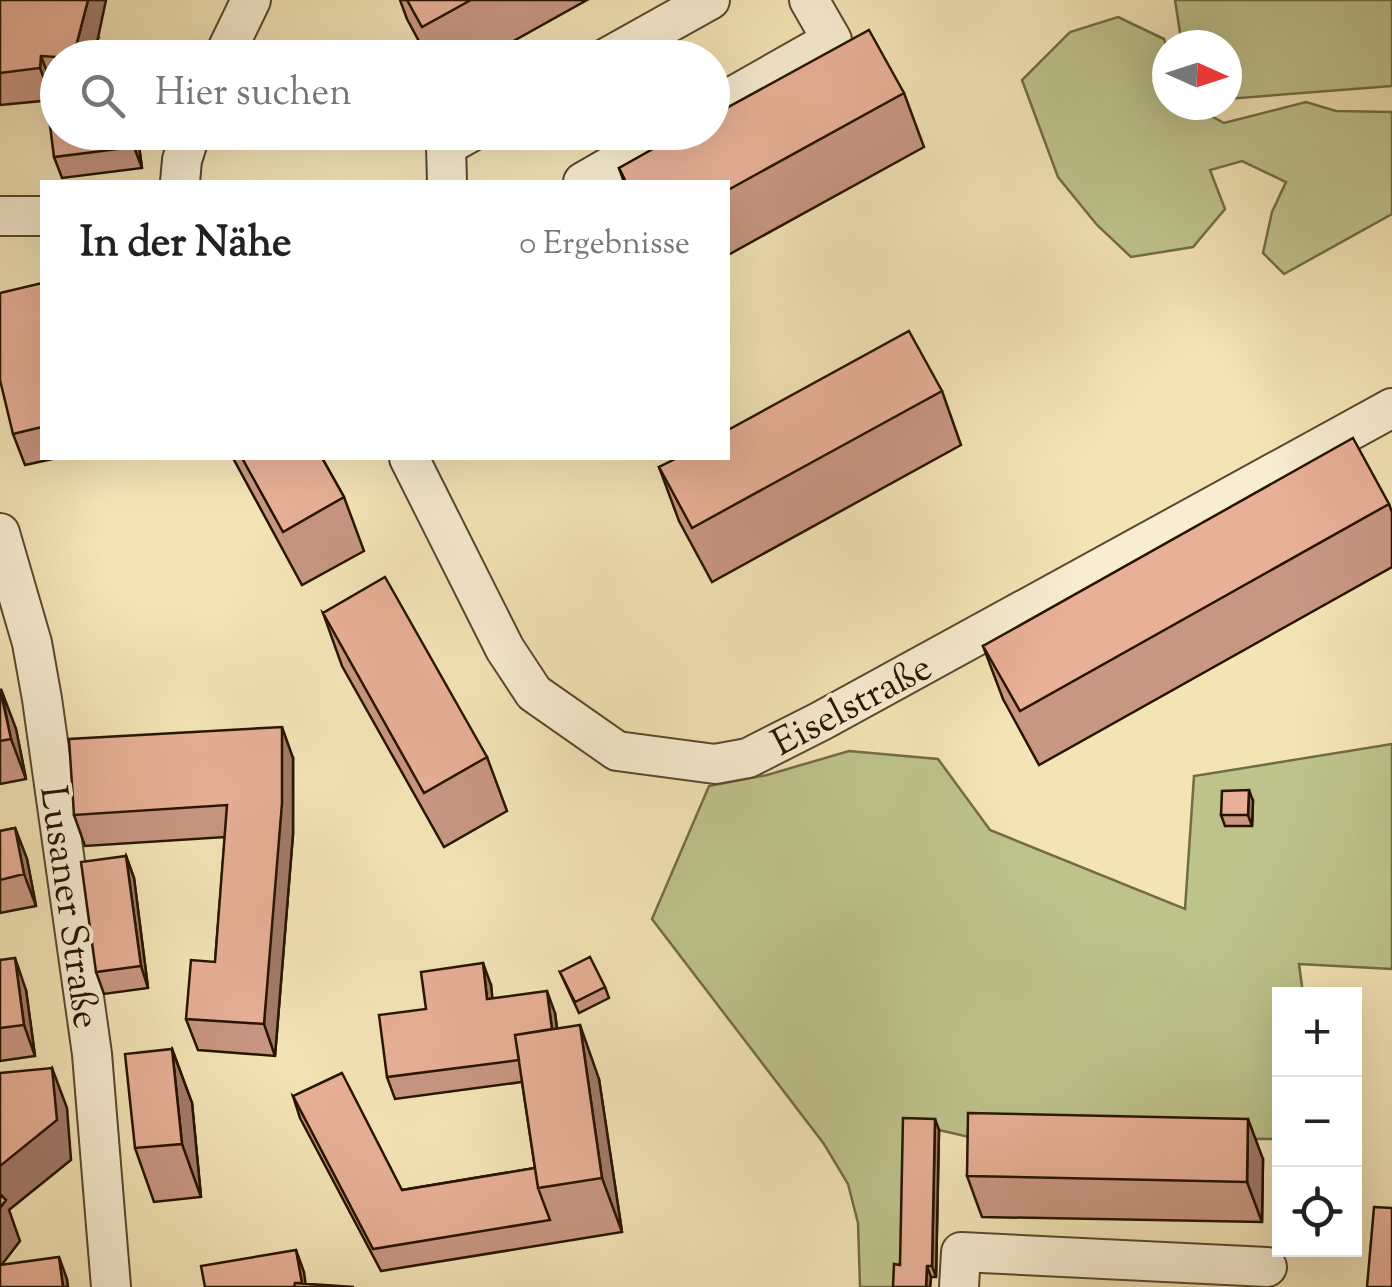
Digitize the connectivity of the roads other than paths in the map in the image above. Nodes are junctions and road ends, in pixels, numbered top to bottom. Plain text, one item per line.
1 (250, 0) edge
2 (710, 0) edge
3 (810, 0) edge
4 (231, 40) edge
5 (638, 40) edge
6 (730, 98) edge
7 (186, 150) edge
8 (446, 150) edge
9 (639, 150) edge
10 (180, 180) edge
11 (447, 180) edge
12 (586, 180) edge
13 (0, 216) edge
14 (40, 216) edge
15 (1392, 408) edge
16 (410, 460) edge
17 (0, 533) edge
18 (1266, 1267) dead end
19 (111, 1287) edge
20 (960, 1287) edge

1 - 4 street
2 - 5 street
3 - 6 street
7 - 10 street
8 - 11 street
9 - 12 street
13 - 14 street
15 - 16 street, Eiselstraße
17 - 19 street, Lusaner Straße
18 - 20 street

